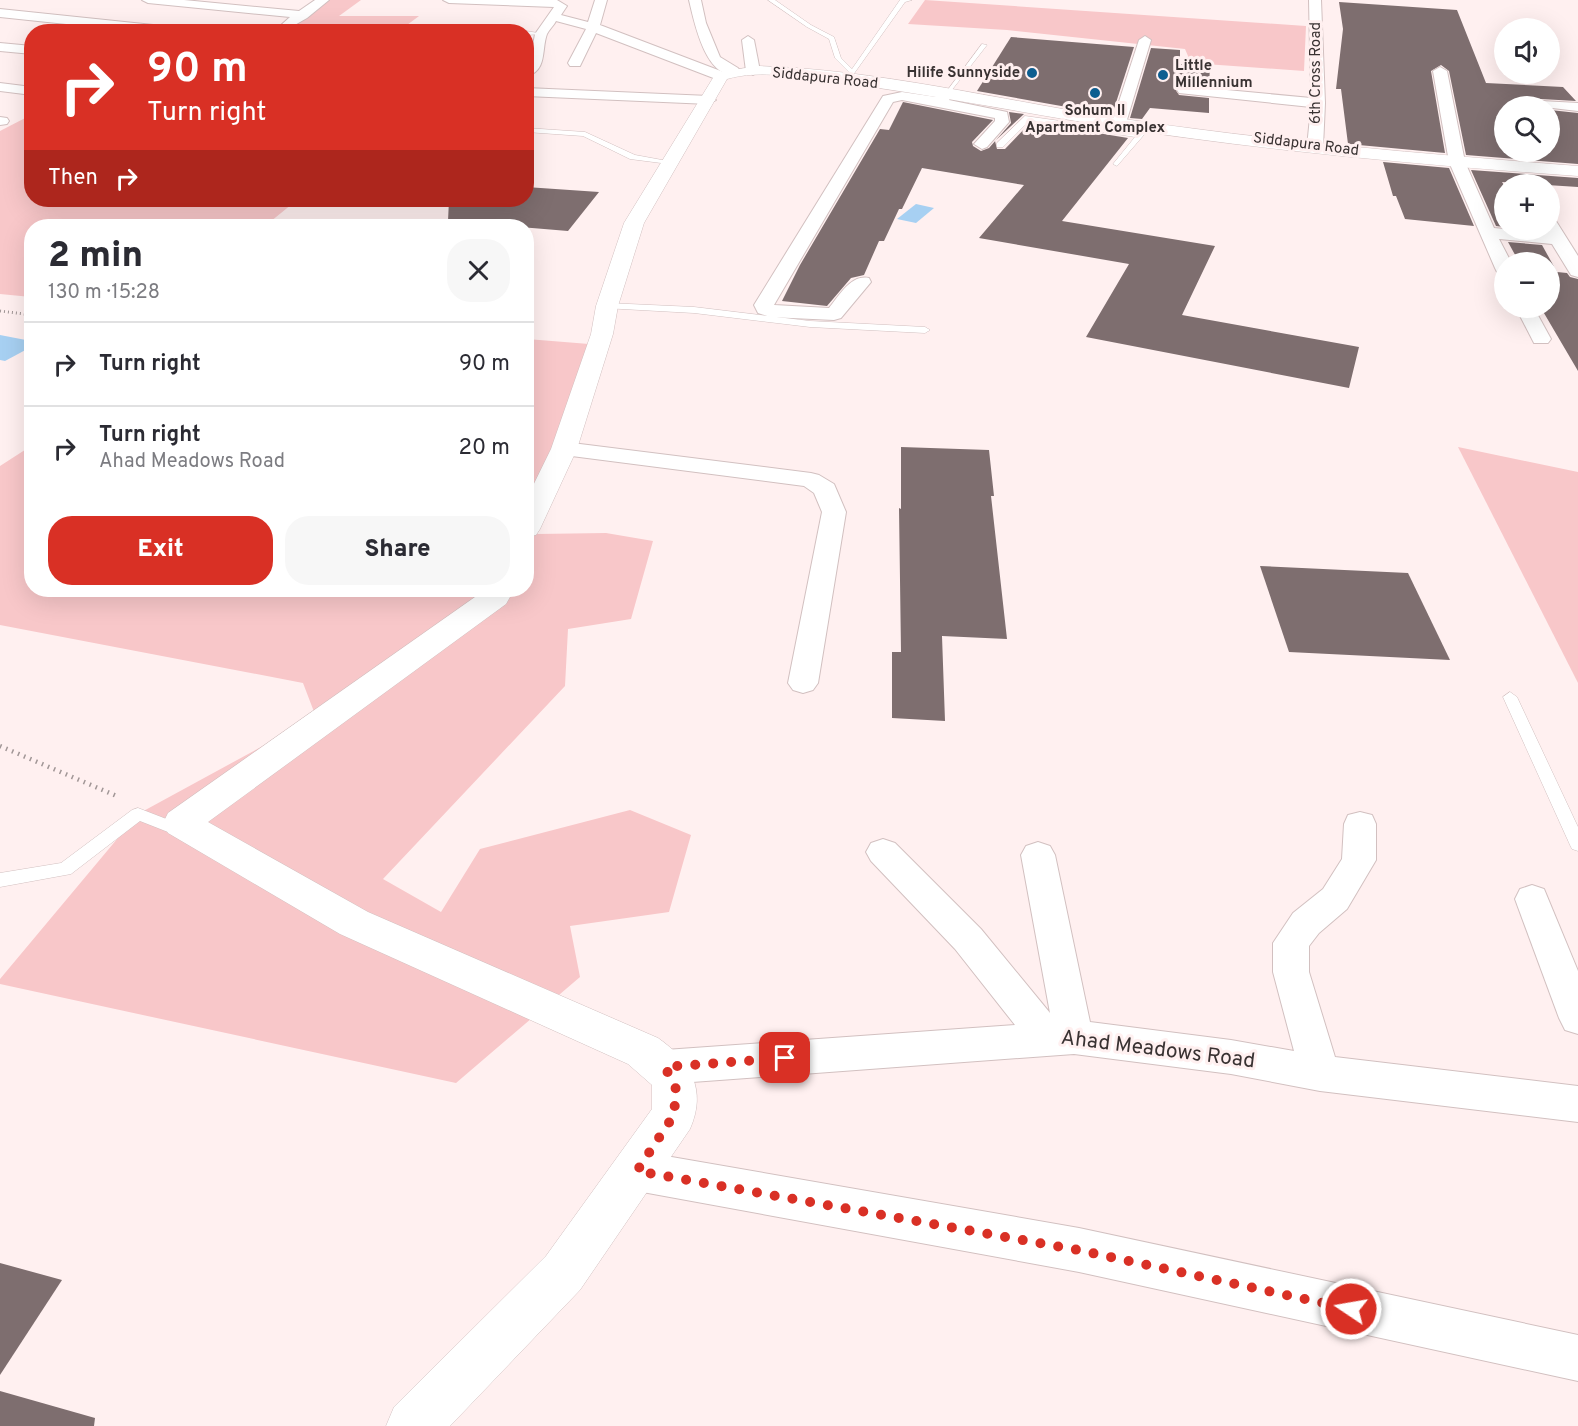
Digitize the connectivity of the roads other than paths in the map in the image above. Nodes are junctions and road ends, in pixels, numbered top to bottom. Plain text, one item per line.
1 (148, 0) edge
2 (323, 0) edge
3 (449, 0) edge
4 (601, 0) edge
5 (695, 0) edge
6 (771, 0) edge
7 (909, 0) edge
8 (1315, 0) edge
9 (0, 13) edge
10 (303, 15) junction
11 (554, 17) junction
12 (105, 24) edge
13 (290, 24) edge
14 (593, 27) junction
15 (534, 34) edge
16 (541, 34) junction
17 (748, 40) dead end
18 (1145, 40) dead end
19 (984, 45) dead end
20 (0, 46) edge
21 (24, 49) edge
22 (534, 51) edge
23 (575, 63) dead end
24 (753, 71) junction
25 (1440, 71) dead end
26 (727, 74) junction
27 (851, 76) junction
28 (0, 87) edge
29 (24, 90) edge
30 (1184, 90) dead end
31 (534, 92) edge
32 (534, 98) edge
33 (943, 98) junction
34 (707, 103) junction
35 (1318, 103) junction
36 (1560, 106) edge
37 (1578, 107) edge
38 (1119, 123) junction
39 (534, 131) edge
40 (1143, 131) junction
41 (982, 144) dead end
42 (1000, 146) dead end
43 (1315, 147) junction
44 (669, 162) junction
45 (1457, 162) junction
46 (1117, 164) dead end
47 (1578, 171) edge
48 (1487, 233) junction
49 (1494, 233) edge
50 (1559, 240) edge
51 (1496, 252) edge
52 (1578, 271) edge
53 (862, 282) dead end
54 (607, 306) junction
55 (1530, 318) edge
56 (925, 330) dead end
57 (1541, 339) dead end
58 (564, 449) junction
59 (534, 512) edge
60 (496, 597) edge
61 (803, 683) dead end
62 (1510, 697) dead end
63 (183, 824) junction
64 (1360, 824) dead end
65 (1578, 845) edge
66 (882, 852) dead end
67 (1038, 855) dead end
68 (0, 880) edge
69 (1532, 899) dead end
70 (1578, 1018) edge
71 (1061, 1037) junction
72 (665, 1067) junction
73 (1320, 1073) junction
74 (1578, 1104) edge
75 (637, 1171) junction
76 (1578, 1358) edge
77 (421, 1425) edge

1 - 10 street
2 - 10 street
3 - 11 street
4 - 14 street
5 - 26 street
6 - 27 lane
7 - 27 lane
8 - 35 street, 6th Cross Road
9 - 12 street
10 - 13 street
11 - 14 street
11 - 16 street
14 - 23 street
14 - 26 street
15 - 16 lane
16 - 22 street
17 - 24 street
18 - 38 street
19 - 33 lane
20 - 21 street
24 - 26 street, Siddapura Road
24 - 27 street, Siddapura Road
25 - 45 street
26 - 34 street
27 - 33 street, Siddapura Road
28 - 29 street
30 - 35 street
31 - 34 street
32 - 34 street
33 - 38 street, Siddapura Road
33 - 41 street
33 - 53 street
34 - 44 street
35 - 43 street, 6th Cross Road
36 - 37 street
38 - 40 street, Siddapura Road
39 - 44 lane
40 - 42 lane
40 - 43 street, Siddapura Road
40 - 46 lane
43 - 45 street, Siddapura Road
44 - 54 street
45 - 47 street, Siddapura Road
45 - 48 street
48 - 49 street
48 - 51 street
50 - 52 street
54 - 56 lane
54 - 58 street
55 - 57 street
58 - 59 street
58 - 61 street
60 - 63 street
62 - 65 lane
63 - 68 lane
63 - 72 street
64 - 73 street
66 - 71 street
67 - 71 street
69 - 70 street
71 - 72 street, Ahad Meadows Road
71 - 73 street, Ahad Meadows Road
72 - 75 street
73 - 74 street, Ahad Meadows Road
75 - 76 street
75 - 77 street

